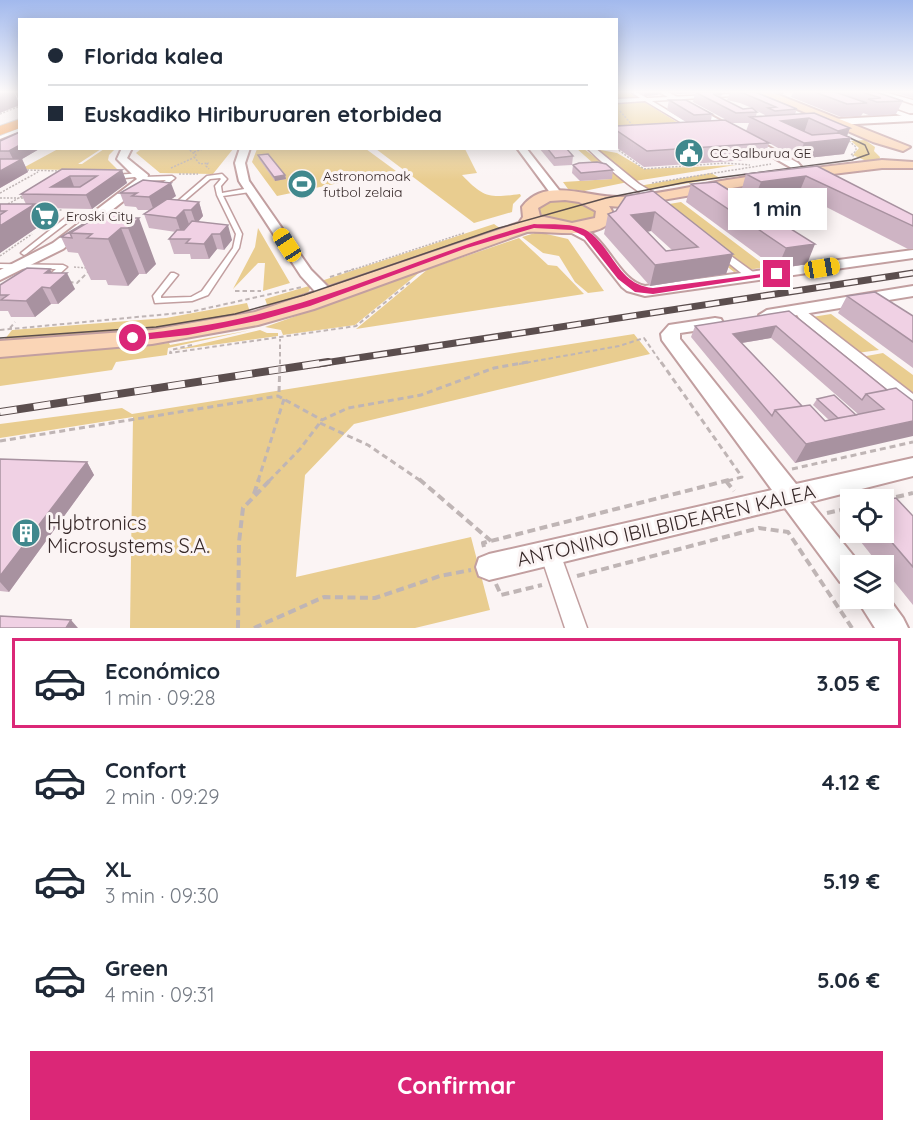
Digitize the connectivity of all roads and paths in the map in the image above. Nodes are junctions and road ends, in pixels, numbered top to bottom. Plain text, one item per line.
1 (629, 121) edge
2 (684, 121) edge
3 (717, 121) edge
4 (827, 121) edge
5 (849, 121) edge
6 (836, 122) joint
7 (18, 124) edge
8 (695, 128) joint
9 (729, 128) junction
10 (745, 128) edge
11 (710, 129) edge
12 (18, 130) edge
13 (636, 130) edge
14 (0, 131) edge
15 (675, 131) edge
16 (0, 138) edge
17 (868, 140) junction
18 (908, 148) edge
19 (126, 150) edge
20 (190, 150) edge
21 (201, 150) edge
22 (244, 150) edge
23 (523, 150) edge
24 (592, 150) edge
25 (618, 150) edge
26 (194, 153) junction
27 (851, 155) junction
28 (846, 156) dead end
29 (194, 157) junction
30 (884, 157) junction
31 (859, 158) dead end
32 (750, 165) dead end
33 (911, 165) edge
34 (794, 168) junction
35 (21, 170) edge
36 (167, 170) dead end
37 (210, 170) dead end
38 (41, 171) junction
39 (819, 172) junction
40 (179, 174) dead end
41 (198, 174) dead end
42 (53, 177) edge
43 (104, 177) edge
44 (143, 177) junction
45 (830, 183) edge
46 (636, 186) junction
47 (250, 190) junction
48 (154, 191) edge
49 (0, 193) edge
50 (26, 193) edge
51 (220, 195) junction
52 (558, 196) junction
53 (0, 198) edge
54 (18, 198) junction
55 (28, 199) edge
56 (589, 200) junction
57 (658, 201) junction
58 (622, 202) junction
59 (0, 209) edge
60 (65, 210) dead end
61 (171, 211) edge
62 (604, 211) junction
63 (57, 216) dead end
64 (528, 221) junction
65 (573, 228) junction
66 (39, 229) dead end
67 (467, 232) dead end
68 (708, 241) edge
69 (913, 254) edge
70 (0, 256) edge
71 (23, 259) junction
72 (0, 266) edge
73 (748, 274) dead end
74 (174, 275) dead end
75 (0, 276) edge
76 (51, 277) edge
77 (416, 278) dead end
78 (321, 289) junction
79 (236, 291) dead end
80 (261, 291) dead end
81 (913, 291) edge
82 (803, 315) dead end
83 (754, 316) edge
84 (732, 320) edge
85 (15, 322) dead end
86 (0, 330) edge
87 (280, 332) dead end
88 (5, 337) edge
89 (280, 338) junction
90 (213, 341) dead end
91 (279, 394) junction
92 (284, 398) junction
93 (913, 402) edge
94 (321, 421) junction
95 (0, 441) edge
96 (913, 442) edge
97 (784, 466) dead end
98 (913, 466) edge
99 (913, 493) edge
100 (790, 496) junction
101 (254, 497) junction
102 (894, 498) edge
103 (491, 541) junction
104 (550, 553) junction
105 (840, 560) edge
106 (489, 567) junction
107 (560, 580) junction
108 (878, 609) edge
109 (238, 628) edge
110 (254, 628) edge
111 (576, 628) edge
112 (852, 628) edge
113 (893, 628) edge

1 - 13 path
2 - 8 street
3 - 9 street
4 - 17 main road
5 - 6 street
6 - 18 main road
7 - 14 main road
8 - 15 street
9 - 10 street
9 - 11 street
9 - 34 street
12 - 16 lane
17 - 27 path
17 - 30 main road
18 - 30 main road
19 - 44 street
20 - 26 path
21 - 26 path
22 - 47 street
23 - 52 street
24 - 46 street
25 - 32 path
26 - 29 path
27 - 28 path
27 - 31 path
29 - 36 path
29 - 37 path
30 - 33 main road
30 - 39 main road
34 - 39 main road
34 - 46 path
34 - 57 main road
35 - 38 path
38 - 42 path
38 - 49 path
39 - 45 street
40 - 41 path
43 - 44 lane
44 - 48 lane
44 - 71 street
46 - 57 street
47 - 51 lane
47 - 78 street
50 - 54 path
51 - 61 lane
51 - 74 lane
52 - 56 main road
52 - 64 main road
53 - 54 path
54 - 55 path
54 - 59 path
56 - 58 main road
56 - 62 main road
57 - 58 main road
58 - 62 main road
60 - 63 path
62 - 65 main road
64 - 65 main road
64 - 78 main road
65 - 69 street
66 - 70 path
67 - 78 path
68 - 73 street
71 - 72 lane
71 - 75 street
71 - 76 lane
77 - 89 path
78 - 88 path
78 - 88 main road
79 - 80 path
81 - 83 street
82 - 93 street
84 - 100 street
85 - 88 path
86 - 88 path
87 - 89 path
89 - 90 path
89 - 91 path, bridge
91 - 92 path
91 - 95 path
92 - 94 path
92 - 101 path
94 - 101 path
94 - 103 path
94 - 103 path
96 - 97 path
98 - 100 street, ANTONINO IBILBIDEAREN KALEA
99 - 102 path
100 - 104 street, ANTONINO IBILBIDEAREN KALEA
100 - 105 street
101 - 109 path
103 - 106 path
104 - 106 street, ANTONINO IBILBIDEAREN KALEA
104 - 107 street
106 - 107 path
106 - 110 path
107 - 111 street
107 - 112 path
108 - 113 street

